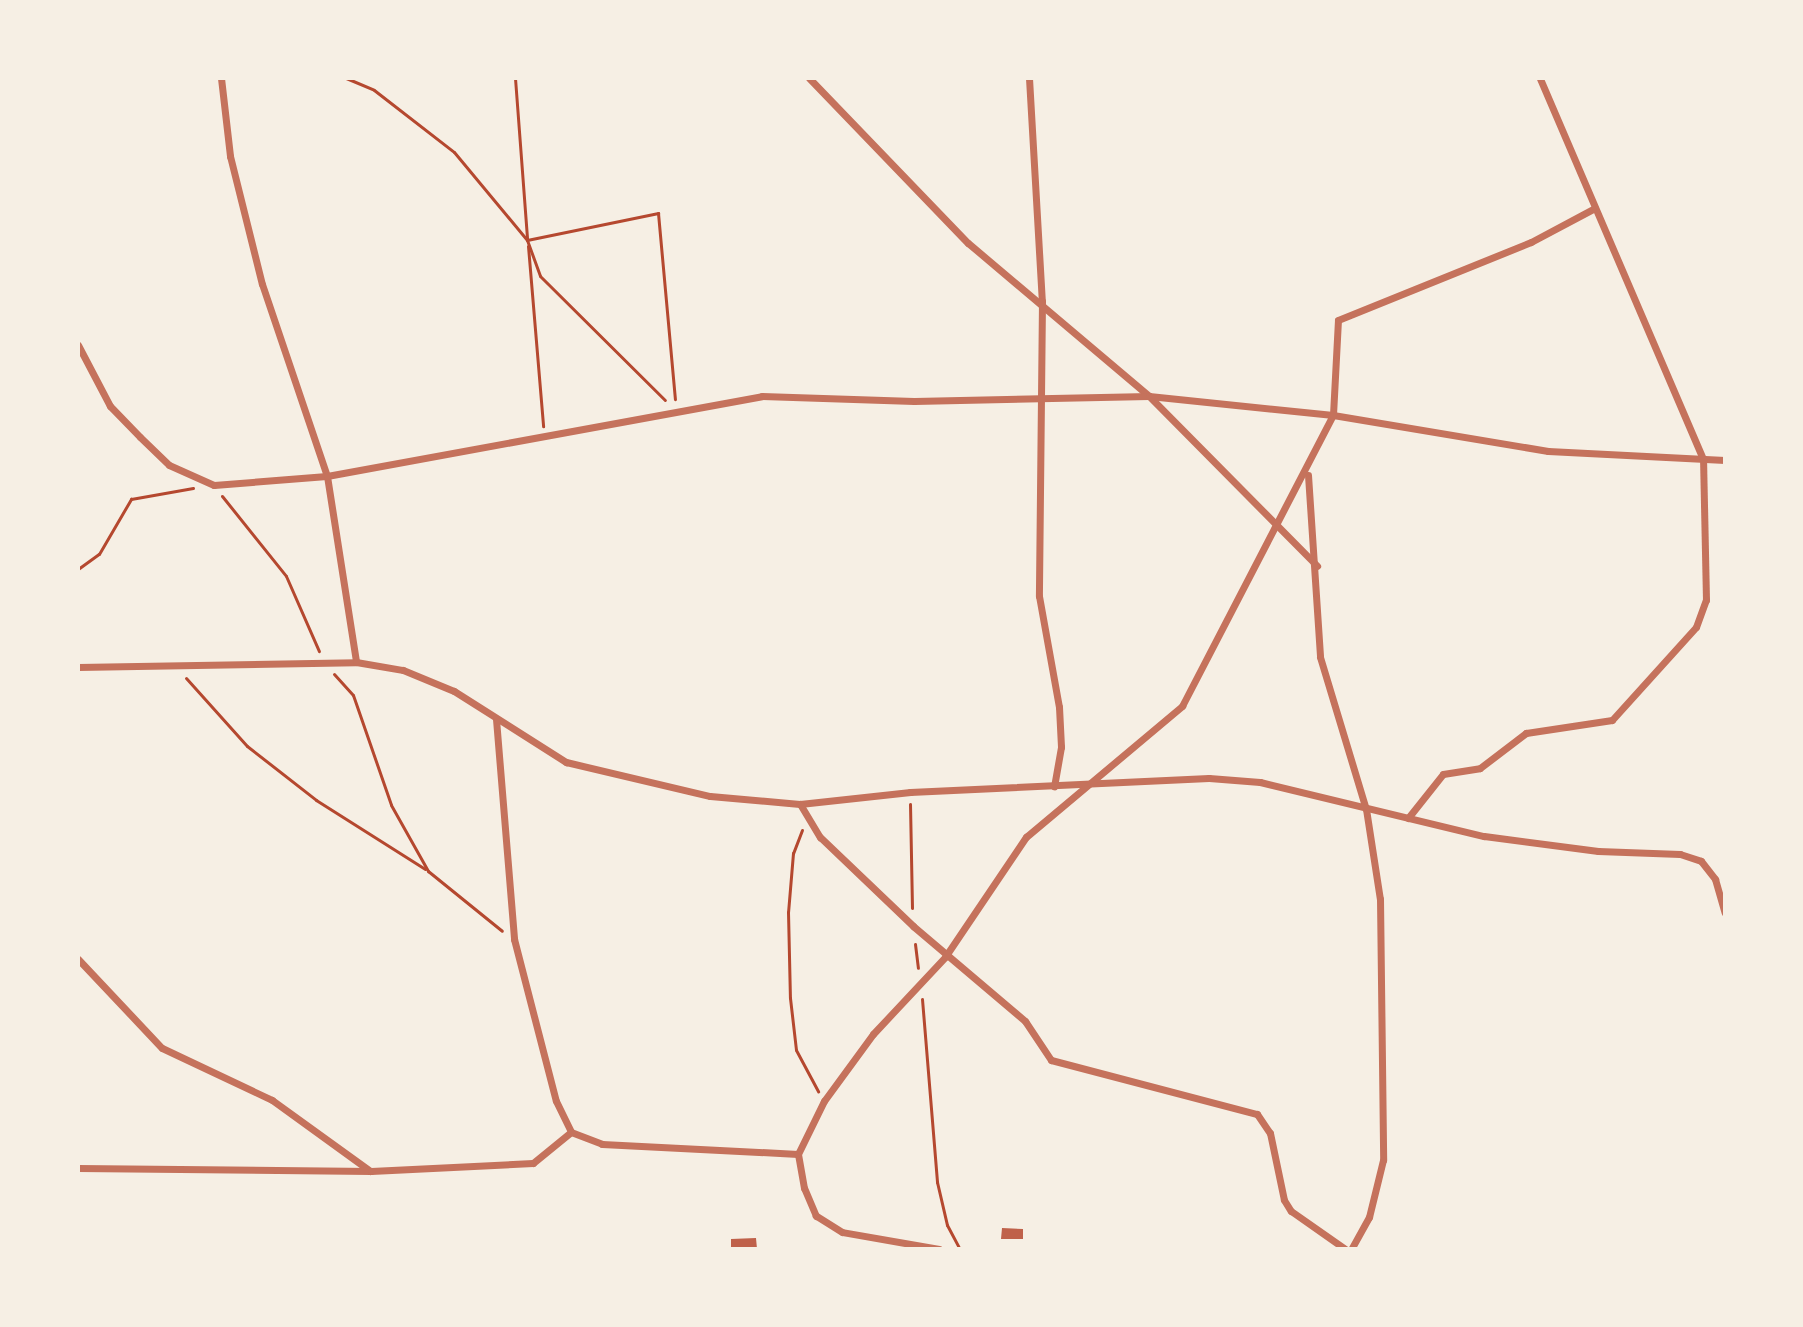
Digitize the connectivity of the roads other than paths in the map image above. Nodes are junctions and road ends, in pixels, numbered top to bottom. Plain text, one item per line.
1 (221, 78) edge
2 (809, 78) edge
3 (1029, 78) edge
4 (1540, 78) edge
5 (1593, 209) junction
6 (1042, 301) junction
7 (78, 345) edge
8 (1149, 396) junction
9 (1039, 399) junction
10 (1333, 415) junction
11 (1703, 459) junction
12 (1725, 460) edge
13 (1308, 472) junction
14 (327, 476) junction
15 (1278, 524) junction
16 (1317, 567) junction
17 (356, 662) junction
18 (78, 667) edge
19 (496, 719) junction
20 (1094, 784) junction
21 (1054, 786) junction
22 (800, 804) junction
23 (1366, 809) junction
24 (1408, 818) junction
25 (1725, 913) edge
26 (945, 957) junction
27 (78, 959) edge
28 (571, 1132) junction
29 (798, 1154) junction
30 (78, 1168) edge
31 (371, 1171) junction
32 (939, 1249) edge
33 (1348, 1249) edge

1 - 14 street
2 - 6 street
3 - 6 street
4 - 5 street
5 - 10 street
5 - 11 street
6 - 8 street
6 - 9 street
7 - 14 street
8 - 9 street
8 - 10 street
8 - 15 street
9 - 14 street
9 - 21 street
10 - 11 street
10 - 13 street
11 - 12 street
11 - 24 street
13 - 15 street
13 - 16 street
14 - 17 street
15 - 16 street
15 - 20 street
16 - 23 street
17 - 18 street
17 - 19 street
19 - 22 street
19 - 28 street
20 - 21 street
20 - 23 street
20 - 26 street
21 - 22 street
22 - 26 street
23 - 24 street
23 - 33 street
24 - 25 street
26 - 29 street
26 - 33 street
27 - 31 street
28 - 29 street
28 - 31 street
29 - 32 street
30 - 31 street

